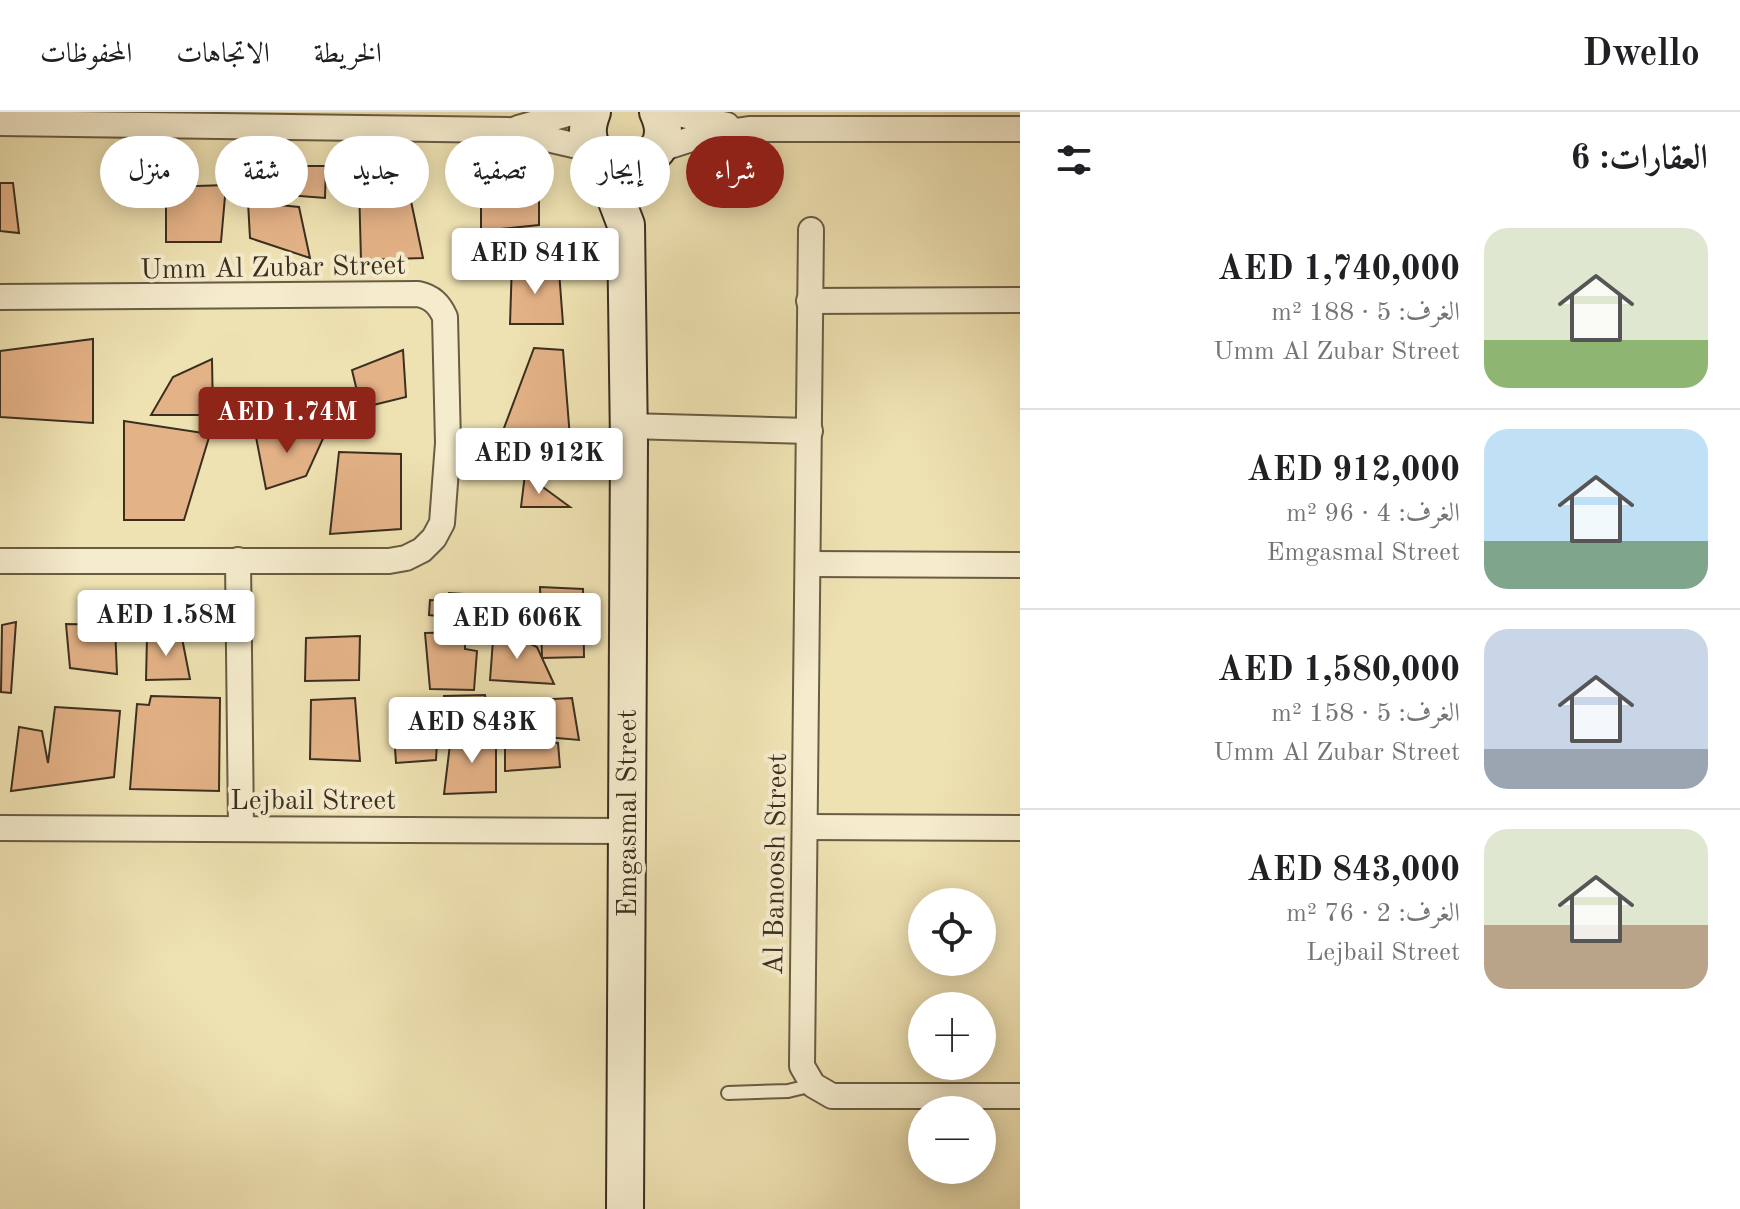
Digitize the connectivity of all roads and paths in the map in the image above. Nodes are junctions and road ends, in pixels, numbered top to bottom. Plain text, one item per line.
1 (575, 112) edge
2 (592, 112) edge
3 (658, 112) edge
4 (670, 112) edge
5 (98, 118) edge
6 (0, 123) edge
7 (749, 129) junction
8 (1020, 129) edge
9 (508, 130) junction
10 (591, 136) edge
11 (659, 136) edge
12 (570, 145) edge
13 (670, 147) edge
14 (619, 208) edge
15 (632, 208) edge
16 (626, 225) junction
17 (811, 230) dead end
18 (0, 297) edge
19 (1020, 300) edge
20 (809, 301) junction
21 (628, 426) junction
22 (810, 431) junction
23 (238, 560) junction
24 (0, 561) edge
25 (808, 564) junction
26 (1020, 565) edge
27 (805, 827) junction
28 (0, 828) edge
29 (1020, 828) edge
30 (241, 829) junction
31 (626, 831) junction
32 (813, 1085) junction
33 (728, 1093) dead end
34 (1020, 1096) edge
35 (625, 1209) edge

1 - 9 street
2 - 10 street, Emgasmal Street
3 - 11 street, Emgasmal Street
4 - 7 street
5 - 6 street
5 - 9 street
7 - 8 street
7 - 13 street
9 - 12 street
14 - 16 street, Emgasmal Street
15 - 16 street, Emgasmal Street
16 - 21 street, Emgasmal Street
17 - 20 street, Al Banoosh Street
18 - 23 street, Umm Al Zubar Street
19 - 20 street
20 - 22 street, Al Banoosh Street
21 - 22 street
21 - 31 street, Emgasmal Street
22 - 25 street, Al Banoosh Street
23 - 24 street, Umm Al Zubar Street
23 - 30 street
25 - 26 street
25 - 27 street, Al Banoosh Street
27 - 29 street
27 - 32 street, Al Banoosh Street
28 - 30 street, Lejbail Street
30 - 31 street, Lejbail Street
31 - 35 street, Emgasmal Street
32 - 33 lane
32 - 34 street

